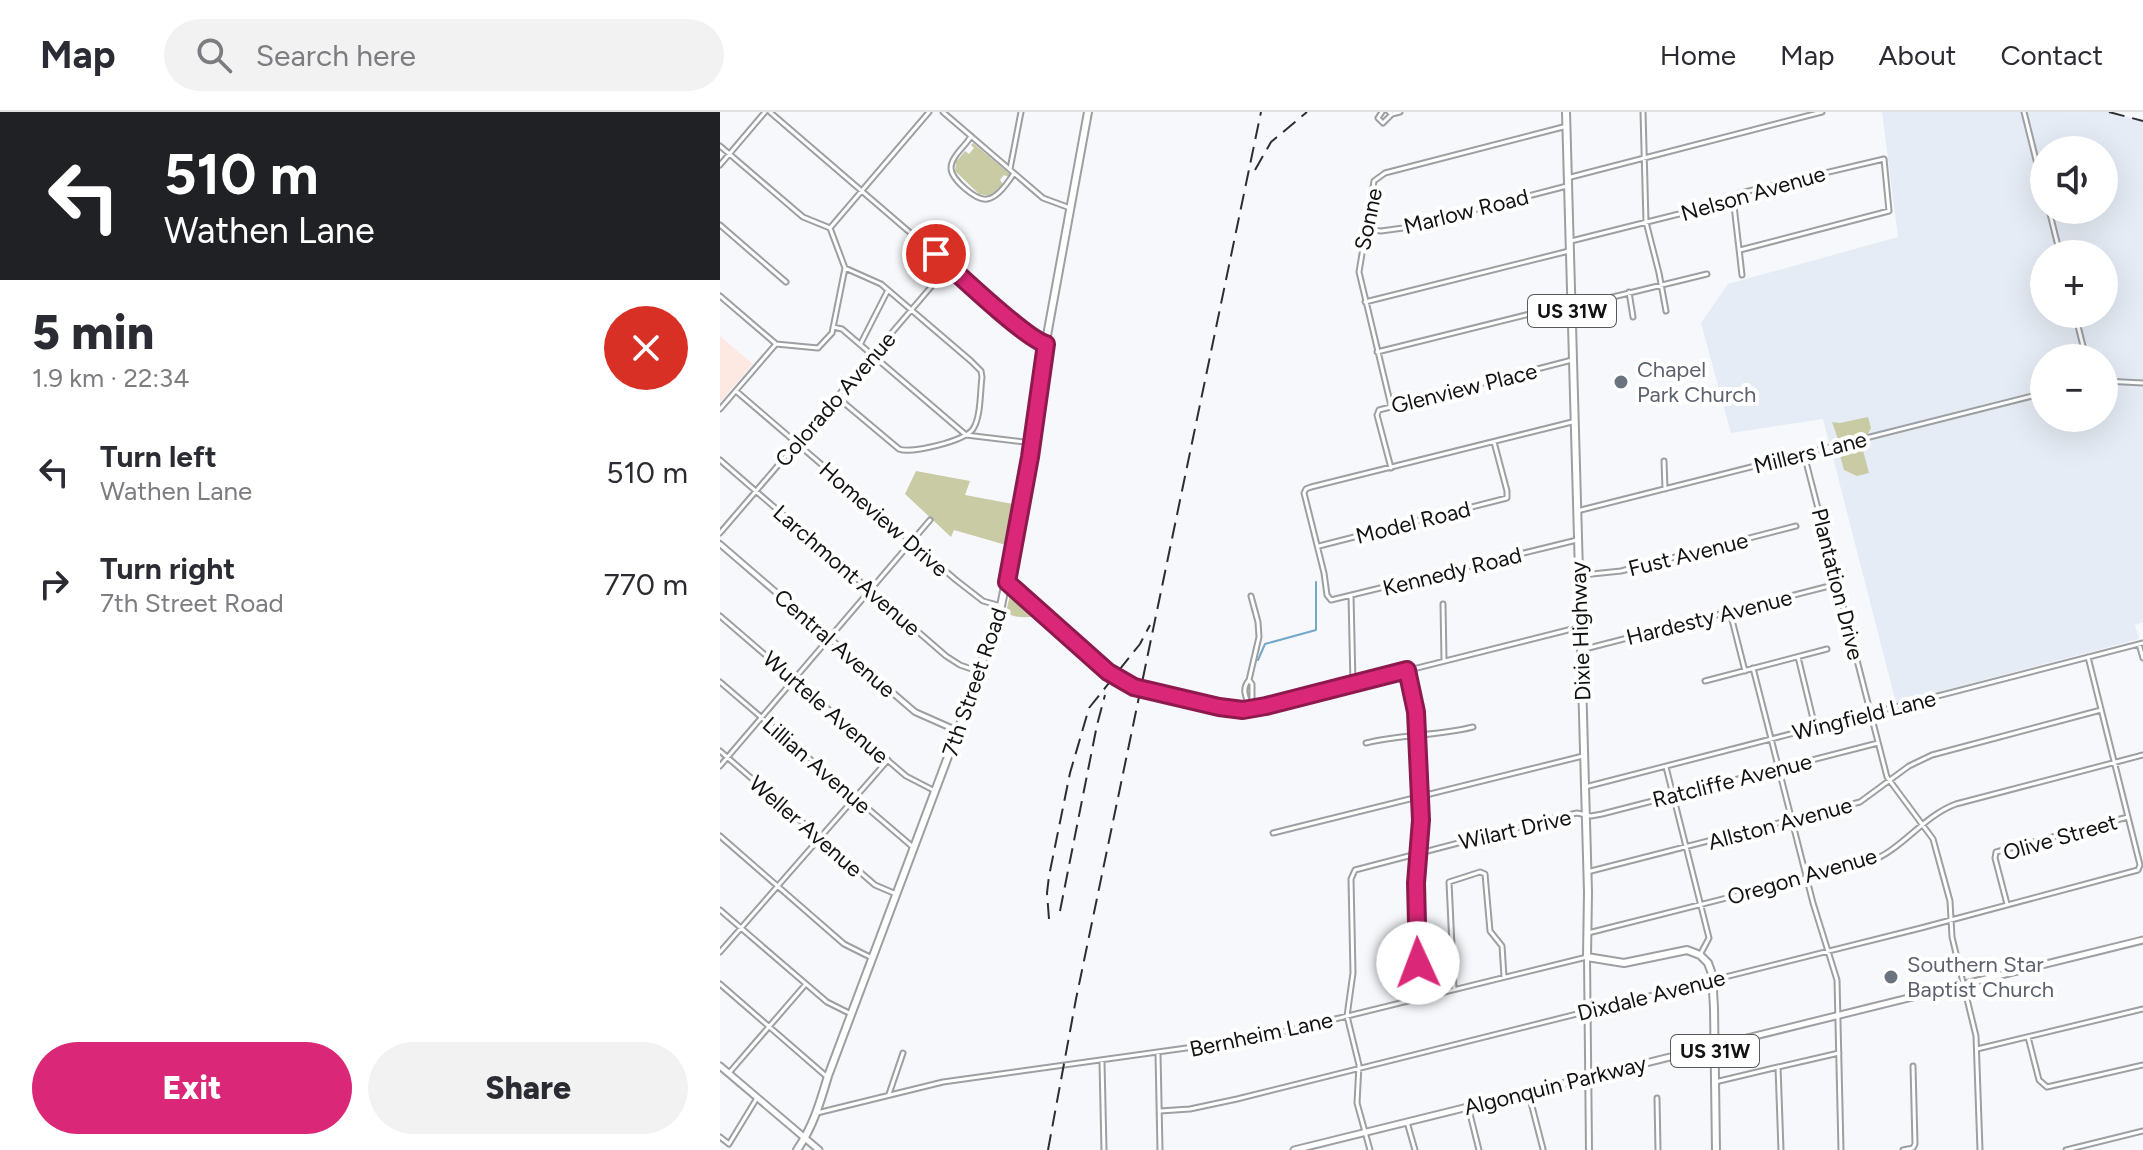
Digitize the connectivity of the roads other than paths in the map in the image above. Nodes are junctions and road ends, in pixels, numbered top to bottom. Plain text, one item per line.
1 (768, 112) edge
2 (929, 112) edge
3 (943, 112) edge
4 (1021, 112) edge
5 (1088, 112) edge
6 (1382, 112) edge
7 (1400, 112) edge
8 (1566, 112) edge
9 (1643, 112) edge
10 (1822, 112) edge
11 (2024, 112) edge
12 (1391, 113) edge
13 (1567, 126) junction
14 (971, 136) junction
15 (2030, 136) edge
16 (720, 146) edge
17 (729, 154) junction
18 (1644, 157) junction
19 (720, 165) edge
20 (1010, 169) junction
21 (1014, 173) junction
22 (1567, 178) junction
23 (1568, 186) junction
24 (863, 189) junction
25 (1733, 197) junction
26 (1070, 208) junction
27 (1646, 222) junction
28 (720, 225) edge
29 (830, 228) junction
30 (1365, 229) junction
31 (1570, 241) junction
32 (1740, 250) junction
33 (1569, 251) junction
34 (949, 266) junction
35 (845, 268) junction
36 (1707, 274) dead end
37 (1742, 275) dead end
38 (786, 282) dead end
39 (1661, 285) junction
40 (888, 290) junction
41 (1629, 292) junction
42 (720, 296) edge
43 (1365, 302) junction
44 (1572, 305) junction
45 (912, 310) junction
46 (1666, 311) dead end
47 (1633, 317) dead end
48 (833, 327) junction
49 (776, 344) junction
50 (1046, 344) junction
51 (860, 345) junction
52 (1377, 352) junction
53 (873, 355) junction
54 (1573, 359) junction
55 (2118, 382) edge
56 (2143, 383) edge
57 (736, 391) junction
58 (837, 397) junction
59 (2030, 397) edge
60 (1391, 406) junction
61 (720, 409) edge
62 (1574, 422) junction
63 (966, 435) junction
64 (1494, 442) junction
65 (1033, 443) junction
66 (797, 444) junction
67 (1804, 454) junction
68 (720, 460) edge
69 (1664, 461) dead end
70 (1391, 468) junction
71 (1665, 489) junction
72 (756, 491) junction
73 (1577, 511) junction
74 (930, 520) dead end
75 (1796, 526) dead end
76 (720, 533) edge
77 (1577, 540) junction
78 (911, 542) junction
79 (720, 544) edge
80 (1318, 547) junction
81 (1578, 575) junction
82 (1007, 582) junction
83 (1837, 584) junction
84 (871, 591) junction
85 (1251, 596) dead end
86 (1351, 596) junction
87 (1443, 604) dead end
88 (1001, 606) junction
89 (1730, 612) junction
90 (720, 616) edge
91 (1581, 627) junction
92 (830, 639) junction
93 (2141, 644) edge
94 (1827, 649) dead end
95 (1581, 650) junction
96 (1797, 657) junction
97 (2088, 657) junction
98 (2143, 658) edge
99 (1444, 660) junction
100 (1753, 668) junction
101 (1407, 670) junction
102 (1745, 671) junction
103 (980, 672) junction
104 (794, 680) junction
105 (1705, 681) dead end
106 (720, 682) edge
107 (1353, 684) junction
108 (1249, 709) junction
109 (2101, 710) junction
110 (1871, 713) junction
111 (762, 718) junction
112 (1473, 727) dead end
113 (1815, 727) junction
114 (958, 731) junction
115 (1417, 735) junction
116 (1771, 739) junction
117 (1366, 743) dead end
118 (1878, 743) junction
119 (720, 751) edge
120 (2143, 755) edge
121 (1584, 756) junction
122 (727, 758) junction
123 (888, 760) junction
124 (2115, 763) junction
125 (720, 766) edge
126 (1666, 766) junction
127 (1778, 769) junction
128 (1889, 781) junction
129 (1585, 787) junction
130 (935, 792) junction
131 (1673, 795) junction
132 (1419, 796) junction
133 (855, 798) junction
134 (1586, 814) junction
135 (2128, 817) junction
136 (1791, 820) junction
137 (1922, 824) junction
138 (1273, 833) dead end
139 (720, 836) edge
140 (820, 838) junction
141 (1686, 847) junction
142 (914, 848) junction
143 (1418, 852) junction
144 (1587, 872) junction
145 (1806, 878) junction
146 (778, 886) junction
147 (896, 894) junction
148 (2007, 904) junction
149 (1701, 905) junction
150 (720, 910) edge
151 (1950, 919) junction
152 (741, 929) junction
153 (1588, 933) junction
154 (2143, 940) edge
155 (1829, 951) junction
156 (720, 952) edge
157 (1700, 955) junction
158 (1587, 957) junction
159 (872, 958) junction
160 (1504, 977) junction
161 (1712, 980) junction
162 (720, 984) edge
163 (1963, 984) junction
164 (806, 985) junction
165 (1454, 989) junction
166 (1420, 998) junction
167 (2143, 1009) edge
168 (1586, 1010) junction
169 (851, 1014) junction
170 (1838, 1015) junction
171 (1347, 1016) junction
172 (769, 1027) junction
173 (2028, 1037) junction
174 (1715, 1045) junction
175 (1977, 1049) junction
176 (903, 1053) dead end
177 (1158, 1053) junction
178 (1839, 1053) junction
179 (1102, 1061) junction
180 (2143, 1065) edge
181 (720, 1066) edge
182 (1913, 1066) dead end
183 (1778, 1067) junction
184 (1359, 1069) junction
185 (729, 1073) junction
186 (828, 1076) junction
187 (1587, 1077) junction
188 (1715, 1082) junction
189 (1528, 1091) junction
190 (889, 1094) junction
191 (757, 1098) junction
192 (1657, 1098) dead end
193 (1468, 1106) junction
194 (1160, 1111) junction
195 (817, 1113) junction
196 (1407, 1122) junction
197 (2143, 1131) edge
198 (1365, 1132) junction
199 (720, 1137) edge
200 (805, 1139) junction
201 (1543, 1149) edge
202 (797, 1150) edge
203 (819, 1150) edge
204 (1104, 1150) edge
205 (1160, 1150) edge
206 (1294, 1150) edge
207 (1370, 1150) edge
208 (1415, 1150) edge
209 (1479, 1150) edge
210 (1589, 1150) edge
211 (1658, 1150) edge
212 (1716, 1150) edge
213 (1781, 1150) edge
214 (1841, 1150) edge
215 (1903, 1150) edge
216 (1980, 1150) edge
217 (2066, 1150) edge

1 - 17 street
1 - 24 street
2 - 24 street
3 - 14 street
4 - 20 street
5 - 26 main road, 7th Street Road
6 - 12 street
7 - 12 street
8 - 13 main road, Dixie Highway / US 31W
9 - 18 street
10 - 18 street
11 - 15 street
13 - 22 main road, Dixie Highway / US 31W
13 - 30 street, Sonne
14 - 20 street
14 - 21 street
16 - 17 street
17 - 19 street
17 - 29 street
18 - 22 street
18 - 27 street
20 - 21 street
21 - 26 street
22 - 23 main road, Dixie Highway / US 31W
23 - 30 street, Marlow Road
23 - 31 main road, Dixie Highway / US 31W
24 - 29 street
24 - 34 street
25 - 27 street, Nelson Avenue
25 - 32 street
25 - 32 street, Nelson Avenue
26 - 50 main road, 7th Street Road
27 - 31 street, Nelson Avenue
27 - 39 street
28 - 38 street
29 - 35 street
30 - 43 street, Sonne
31 - 33 main road, Dixie Highway / US 31W
32 - 37 street
33 - 43 street
33 - 44 main road, Dixie Highway / US 31W
34 - 45 street, Colorado Avenue
34 - 50 street
35 - 40 street
35 - 48 street
36 - 39 street
39 - 41 street
39 - 46 street
40 - 45 street
40 - 51 street
41 - 44 street
41 - 47 street
42 - 49 street
43 - 52 street, Sonne
44 - 52 street
44 - 54 main road, Dixie Highway / US 31W
45 - 53 street, Colorado Avenue
45 - 63 street
48 - 49 street
48 - 51 street
49 - 57 street
50 - 65 main road, 7th Street Road
51 - 53 street
52 - 60 street, Sonne
53 - 58 street, Colorado Avenue
53 - 63 street
54 - 60 street, Glenview Place
54 - 62 main road, Dixie Highway / US 31W
55 - 56 street
57 - 61 street
57 - 66 street, Homeview Drive
58 - 63 street
58 - 66 street, Colorado Avenue
59 - 67 street, Millers Lane
60 - 70 street, Glenview Place
62 - 64 street
62 - 73 main road, Dixie Highway / US 31W
63 - 65 street
64 - 70 street
64 - 80 street, Model Road
65 - 82 main road, 7th Street Road
66 - 72 street, Colorado Avenue
66 - 78 street, Homeview Drive
67 - 71 street, Millers Lane
67 - 83 street, Plantation Drive
68 - 72 street, Larchmont Avenue
69 - 71 street
70 - 80 street
71 - 73 street, Millers Lane
72 - 76 street, Colorado Avenue
72 - 84 street, Larchmont Avenue
73 - 77 main road, Dixie Highway / US 31W
74 - 78 street
75 - 81 street, Fust Avenue
77 - 81 main road, Dixie Highway / US 31W
77 - 86 street, Kennedy Road
78 - 84 street
78 - 88 street, Homeview Drive
79 - 92 street, Central Avenue
80 - 86 street, Kennedy Road
81 - 91 main road, Dixie Highway / US 31W
82 - 88 main road, 7th Street Road
82 - 108 street
83 - 89 street, Hardesty Avenue
83 - 110 street, Plantation Drive
84 - 92 street
84 - 103 street, Larchmont Avenue
85 - 108 street
86 - 107 street
87 - 99 street
88 - 103 main road, 7th Street Road
89 - 95 street, Hardesty Avenue
89 - 102 street
90 - 104 street, Wurtele Avenue
91 - 95 main road, Dixie Highway / US 31W
91 - 99 street
92 - 104 street
92 - 114 street, Central Avenue
93 - 97 street, Wingfield Lane
93 - 98 street
94 - 96 street
95 - 121 main road, Dixie Highway / US 31W
96 - 100 street
96 - 113 street
97 - 109 street
97 - 110 street, Wingfield Lane
99 - 101 street
100 - 102 street
100 - 116 street
101 - 107 street
101 - 115 street
102 - 105 street
103 - 114 main road, 7th Street Road
104 - 111 street
104 - 123 street, Wurtele Avenue
106 - 111 street, Lillian Avenue
107 - 108 street
109 - 124 street
109 - 128 street, Allston Avenue
110 - 113 street, Wingfield Lane
110 - 118 street, Plantation Drive
111 - 122 street
111 - 133 street, Lillian Avenue
112 - 115 street
113 - 116 street, Wingfield Lane
114 - 130 main road, 7th Street Road
115 - 117 street
115 - 132 street
116 - 126 street, Wingfield Lane
116 - 127 street
118 - 127 street, Ratcliffe Avenue
118 - 128 street, Plantation Drive
119 - 122 street, Weller Avenue
120 - 124 street, Oregon Avenue
121 - 129 main road, Dixie Highway / US 31W
121 - 132 street
122 - 125 street
122 - 140 street, Weller Avenue
123 - 130 street, Wurtele Avenue
123 - 133 street
124 - 135 street
124 - 137 street, Oregon Avenue
126 - 129 street, Wingfield Lane
126 - 131 street
127 - 131 street, Ratcliffe Avenue
127 - 136 street
128 - 136 street, Allston Avenue
128 - 137 street
129 - 134 main road, Dixie Highway / US 31W
130 - 142 main road, 7th Street Road
131 - 134 street, Ratcliffe Avenue
131 - 141 street
132 - 138 street
132 - 143 street
133 - 140 street
133 - 142 street, Lillian Avenue
134 - 143 street, Wilart Drive
134 - 144 main road, Dixie Highway / US 31W
135 - 148 street, Dixdale Avenue
135 - 148 street, Olive Street
136 - 141 street, Allston Avenue
136 - 145 street
137 - 145 street, Oregon Avenue
137 - 151 street
139 - 146 street
140 - 146 street
140 - 147 street, Weller Avenue
141 - 144 street, Allston Avenue
141 - 149 street
142 - 147 main road, 7th Street Road
143 - 166 street
143 - 171 street, Wilart Drive
144 - 153 main road, Dixie Highway / US 31W
145 - 149 street, Oregon Avenue
145 - 155 street
146 - 152 street
146 - 159 street
147 - 159 main road, 7th Street Road
148 - 151 street, Dixdale Avenue
149 - 153 street, Oregon Avenue
149 - 157 street
150 - 152 street
151 - 155 street, Dixdale Avenue
151 - 163 street
152 - 156 street
152 - 164 street
153 - 158 main road, Dixie Highway / US 31W
154 - 163 main road, Algonquin Parkway
155 - 161 street, Dixdale Avenue
155 - 170 street
157 - 158 main road, Bernheim Lane
157 - 161 main road, US 31W
158 - 160 street, Bernheim Lane
158 - 168 street, Dixie Highway
159 - 169 main road, 7th Street Road
160 - 165 street, Bernheim Lane
160 - 165 street
161 - 168 street, Dixdale Avenue
161 - 174 main road, US 31W
162 - 172 street
163 - 170 main road, Algonquin Parkway
163 - 175 street
164 - 169 street
164 - 172 street
165 - 166 street, Bernheim Lane
166 - 171 street, Bernheim Lane
167 - 173 street
168 - 184 street, Dixdale Avenue
168 - 187 street, Dixie Highway
169 - 186 main road, 7th Street Road
170 - 174 main road, Algonquin Parkway
170 - 178 street
171 - 177 street, Bernheim Lane
171 - 184 street
172 - 185 street
172 - 186 street
173 - 175 street
173 - 180 street
174 - 187 main road, Algonquin Parkway
174 - 188 main road, US 31W
175 - 216 street
176 - 190 street
177 - 179 street, Bernheim Lane
177 - 194 street
178 - 183 street
178 - 214 street
179 - 190 street, Bernheim Lane
179 - 204 street
181 - 185 main road
182 - 215 street
183 - 188 street
183 - 213 street
184 - 194 street, Dixdale Avenue
184 - 198 street
185 - 191 main road
186 - 195 main road, 7th Street Road
187 - 189 main road, Algonquin Parkway
187 - 210 street, Dixie Highway
188 - 212 main road, US 31W
189 - 193 main road, Algonquin Parkway
189 - 201 street
190 - 195 street, Bernheim Lane
191 - 199 street
191 - 200 main road
192 - 211 street
193 - 196 main road, Algonquin Parkway
193 - 209 street
194 - 205 street
195 - 200 main road, 7th Street Road
196 - 198 main road, Algonquin Parkway
196 - 208 street
197 - 217 street
198 - 206 main road, Algonquin Parkway
198 - 207 street
200 - 202 main road, 7th Street Road
200 - 203 main road

